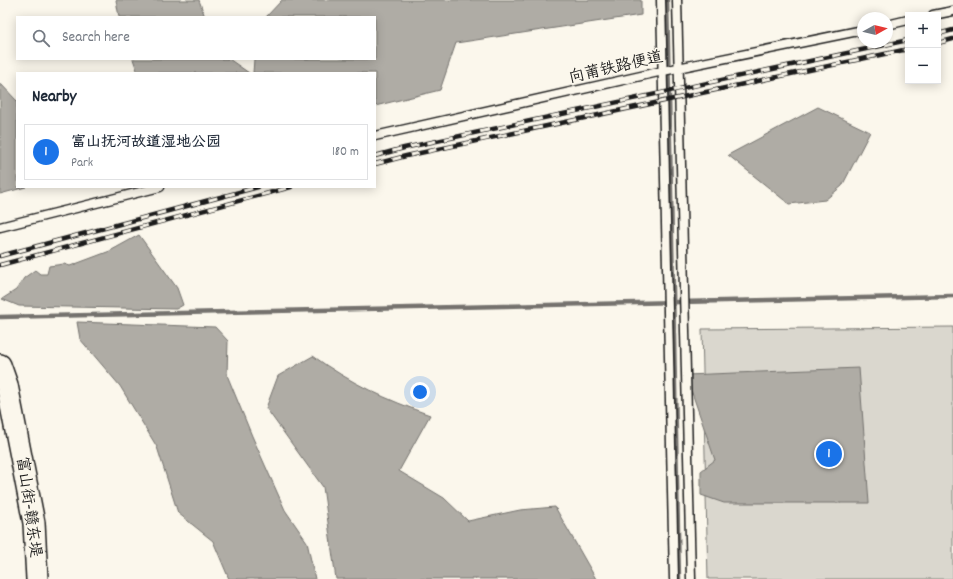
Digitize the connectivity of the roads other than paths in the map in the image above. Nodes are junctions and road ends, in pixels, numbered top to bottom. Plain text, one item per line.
1 (661, 0) edge
2 (677, 0) edge
3 (953, 11) edge
4 (941, 13) edge
5 (905, 21) edge
6 (893, 23) edge
7 (857, 31) edge
8 (677, 68) junction
9 (663, 71) junction
10 (376, 136) edge
11 (156, 188) edge
12 (0, 227) edge
13 (0, 365) edge
14 (37, 579) edge
15 (674, 579) edge
16 (691, 579) edge

1 - 9 lane
2 - 8 lane
3 - 4 lane
5 - 6 lane
7 - 8 lane, 向莆铁路便道
8 - 9 lane, 向莆铁路便道
8 - 16 lane
9 - 10 lane, 向莆铁路便道
9 - 15 lane
11 - 12 lane
13 - 14 street, 富山街-赣东堤

